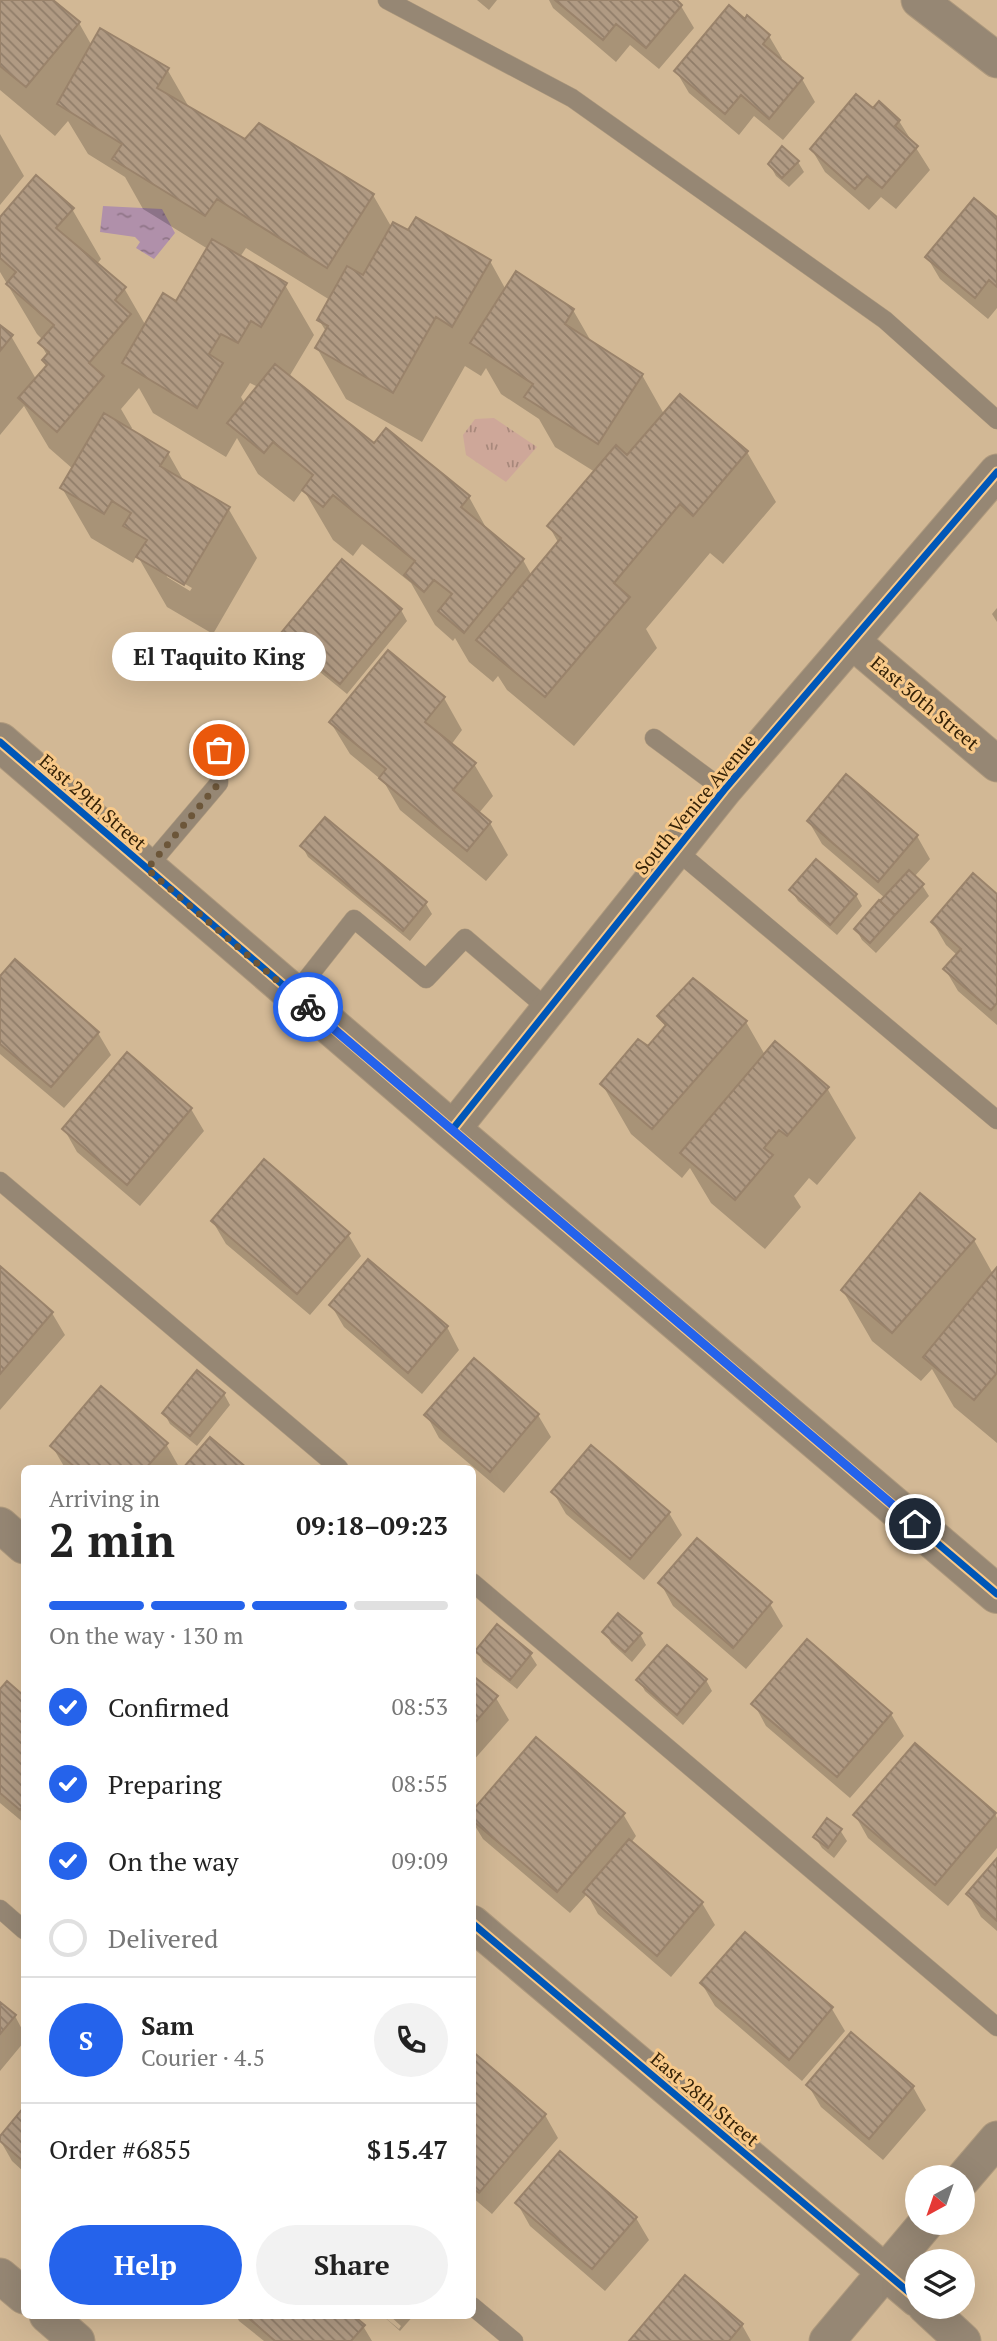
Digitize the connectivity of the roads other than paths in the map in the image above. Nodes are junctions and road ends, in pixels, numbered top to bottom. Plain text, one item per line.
1 (387, 0) edge
2 (919, 0) edge
3 (997, 60) edge
4 (997, 420) edge
5 (997, 472) edge
6 (853, 642) junction
7 (654, 738) dead end
8 (0, 742) edge
9 (219, 750) dead end
10 (997, 764) edge
11 (724, 790) junction
12 (676, 850) junction
13 (147, 869) junction
14 (294, 995) junction
15 (548, 1009) junction
16 (997, 1120) edge
17 (452, 1130) junction
18 (0, 1181) edge
19 (335, 1465) edge
20 (0, 1525) edge
21 (21, 1543) edge
22 (476, 1585) edge
23 (997, 1594) edge
24 (0, 1909) edge
25 (476, 1926) edge
26 (21, 1927) edge
27 (997, 2027) edge
28 (997, 2139) edge
29 (975, 2165) edge
30 (916, 2235) edge
31 (886, 2271) junction
32 (0, 2276) edge
33 (905, 2288) edge
34 (21, 2294) edge
35 (476, 2309) edge
36 (52, 2319) edge
37 (939, 2319) edge
38 (77, 2341) edge
39 (514, 2341) edge
40 (827, 2341) edge
41 (963, 2341) edge

1 - 4 lane
2 - 3 street
5 - 6 street, South Venice Avenue
6 - 10 street, East 30th Street
6 - 11 street, South Venice Avenue
7 - 11 lane
8 - 13 street, East 29th Street
9 - 13 lane
11 - 12 street, South Venice Avenue
12 - 15 street, South Venice Avenue
12 - 16 lane
13 - 14 street, East 29th Street
14 - 15 lane
14 - 17 street, East 29th Street
15 - 17 street, South Venice Avenue
17 - 23 street, East 29th Street
18 - 19 lane
20 - 21 street
22 - 27 lane
24 - 26 lane
25 - 31 street, East 28th Street
28 - 29 street
30 - 31 street
31 - 33 street, East 28th Street
31 - 40 street
32 - 34 street
35 - 39 lane
36 - 38 street
37 - 41 street

